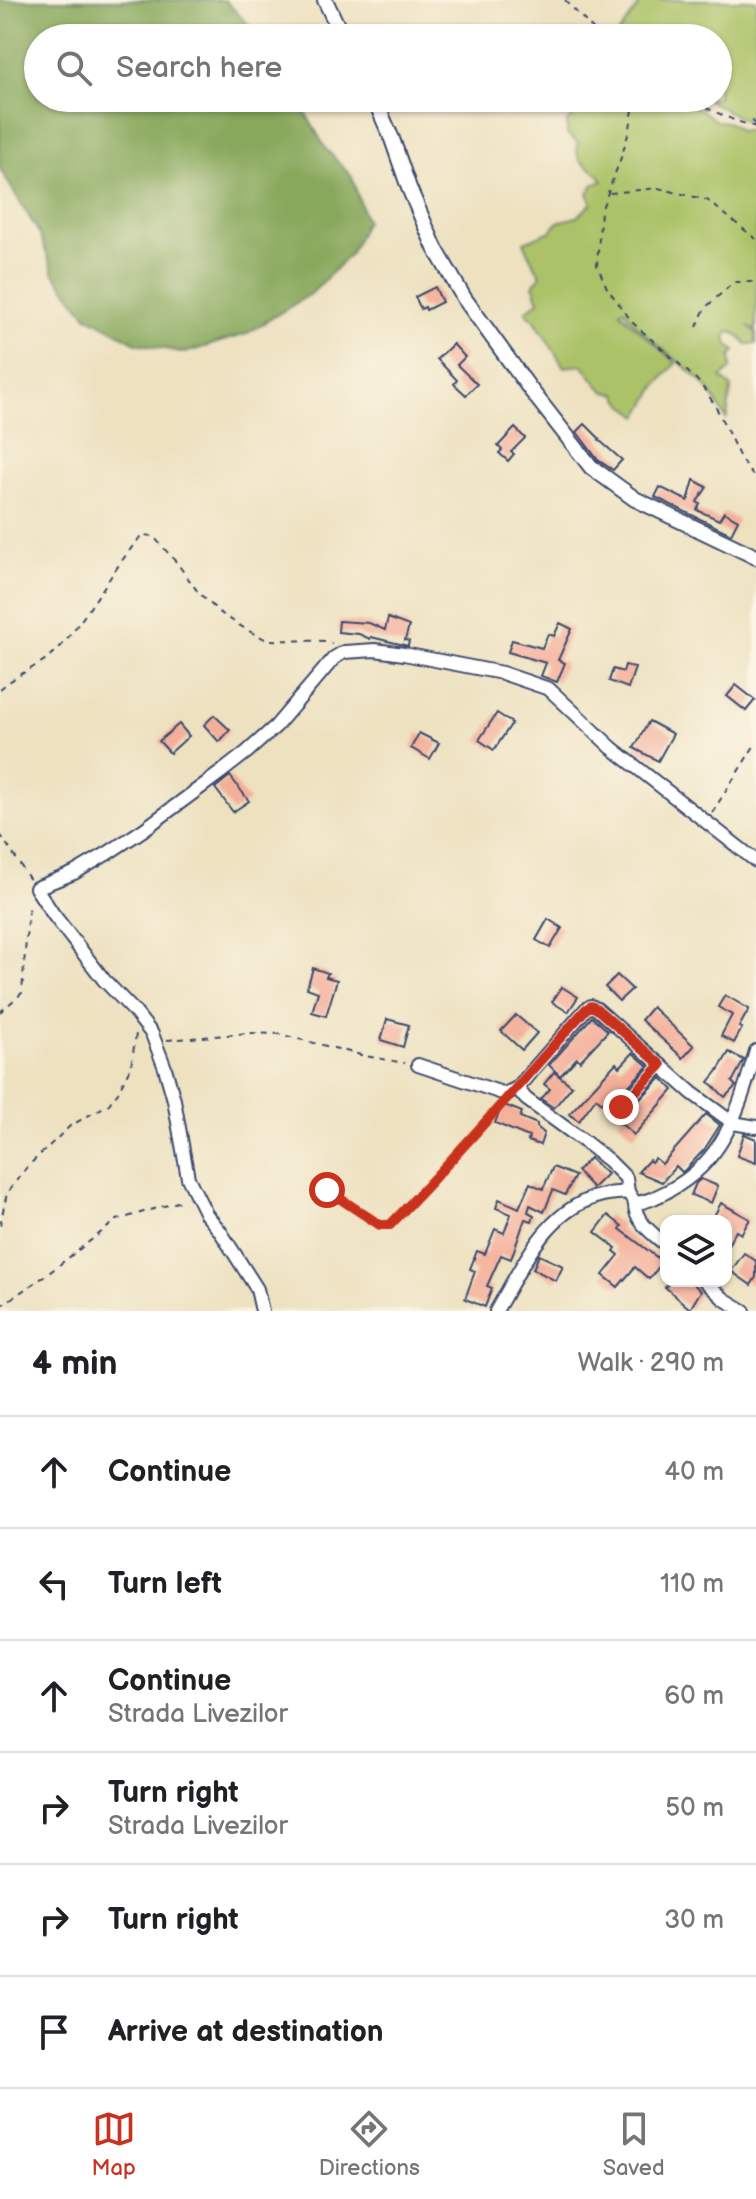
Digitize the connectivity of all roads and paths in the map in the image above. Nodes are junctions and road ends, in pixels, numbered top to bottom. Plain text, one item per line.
1 (325, 0) edge
2 (565, 0) edge
3 (336, 24) edge
4 (588, 24) edge
5 (380, 112) edge
6 (633, 112) edge
7 (716, 112) edge
8 (756, 119) edge
9 (756, 127) edge
10 (609, 193) junction
11 (756, 239) edge
12 (756, 282) edge
13 (697, 327) dead end
14 (756, 480) edge
15 (756, 557) edge
16 (344, 652) junction
17 (0, 689) edge
18 (756, 743) edge
19 (707, 822) junction
20 (0, 834) edge
21 (756, 861) edge
22 (36, 888) junction
23 (134, 1011) junction
24 (0, 1012) edge
25 (152, 1034) junction
26 (756, 1051) edge
27 (418, 1065) joint
28 (661, 1065) junction
29 (518, 1086) junction
30 (621, 1107) dead end
31 (733, 1123) junction
32 (756, 1127) edge
33 (327, 1190) dead end
34 (197, 1196) junction
35 (631, 1197) junction
36 (0, 1225) edge
37 (660, 1239) edge
38 (711, 1287) edge
39 (724, 1299) junction
40 (0, 1306) edge
41 (262, 1311) edge
42 (496, 1311) edge
43 (716, 1311) edge
44 (744, 1311) edge

1 - 3 street
2 - 4 path
5 - 15 street
6 - 10 path
7 - 9 path
8 - 9 path
10 - 11 path
10 - 14 path
12 - 13 path
16 - 17 path
16 - 19 street
16 - 22 street
18 - 19 path
19 - 21 street
20 - 22 path
22 - 23 street
22 - 24 path
23 - 25 street
23 - 36 path
25 - 27 path
25 - 34 street
26 - 31 street
27 - 29 street
28 - 29 street
28 - 30 street
28 - 31 street
29 - 33 path
29 - 35 street
31 - 32 street
31 - 35 street
34 - 40 path
34 - 41 street
35 - 37 street
35 - 42 street
38 - 39 street
39 - 43 street
39 - 44 street

